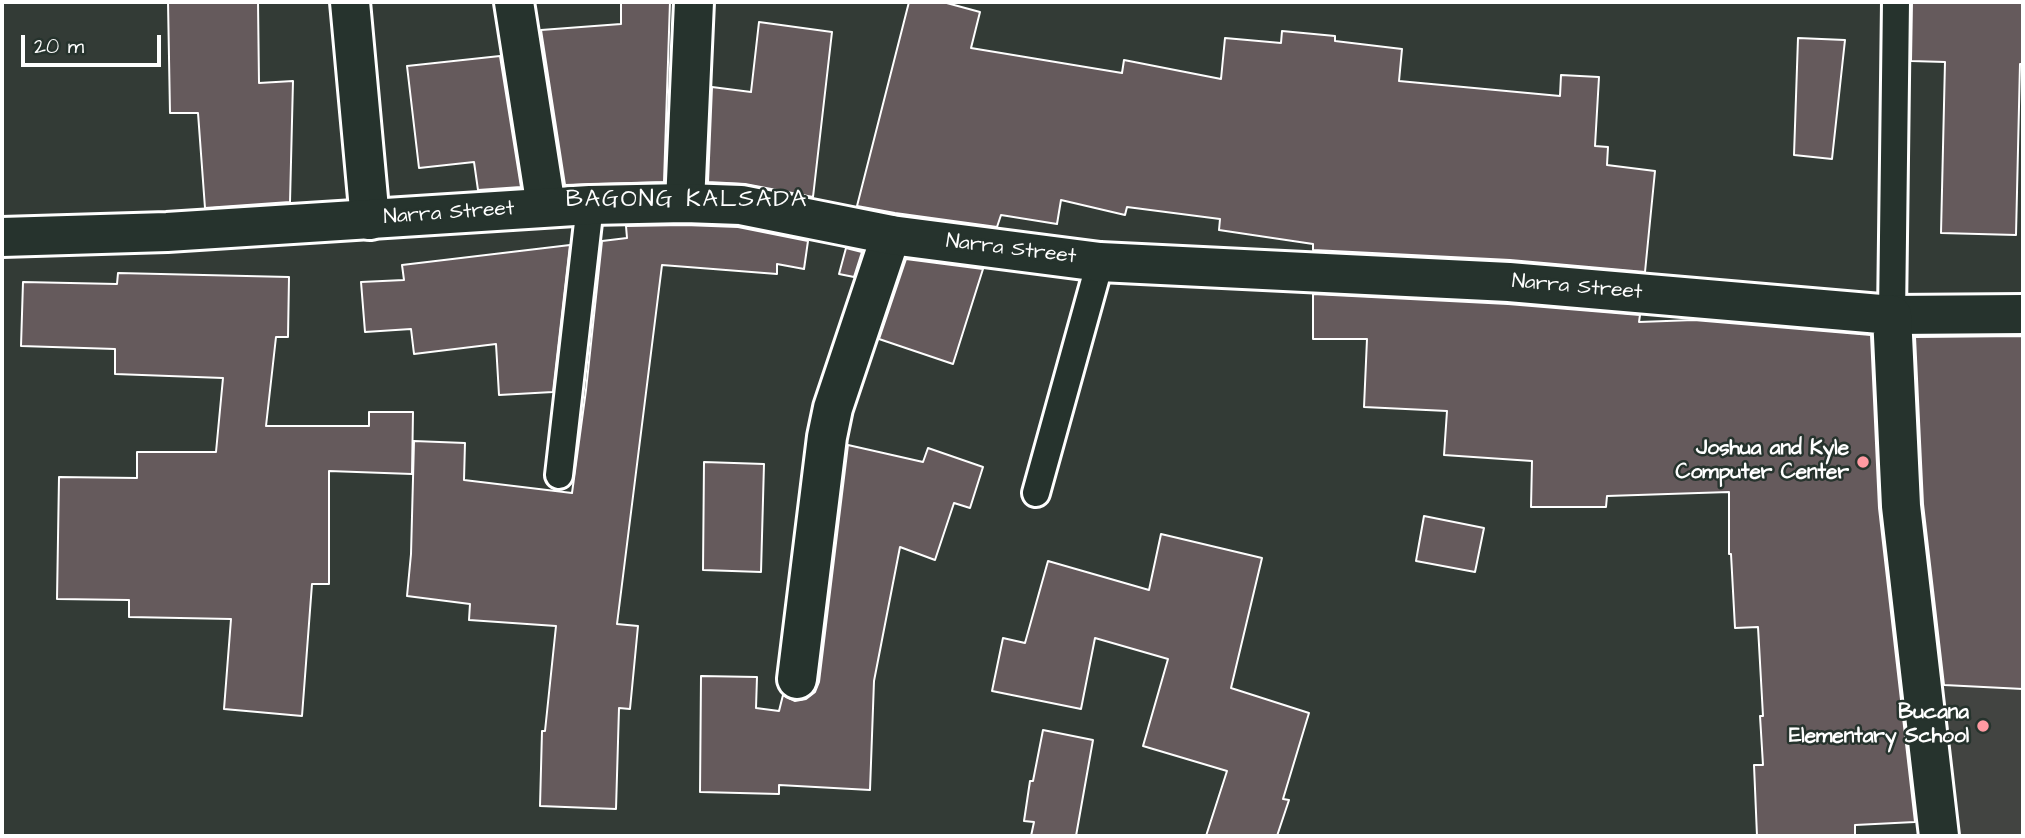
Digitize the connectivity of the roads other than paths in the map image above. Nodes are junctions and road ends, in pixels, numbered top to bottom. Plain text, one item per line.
1 (350, 2) edge
2 (514, 2) edge
3 (694, 2) edge
4 (1896, 2) edge
5 (685, 203) junction
6 (590, 205) junction
7 (546, 208) junction
8 (370, 220) junction
9 (891, 235) junction
10 (2, 237) edge
11 (1100, 262) junction
12 (2023, 314) edge
13 (1892, 315) junction
14 (559, 475) dead end
15 (1035, 493) dead end
16 (797, 678) dead end
17 (1939, 836) edge

1 - 8 street
2 - 7 street
3 - 5 street
4 - 13 lane
5 - 6 street, Narra Street
5 - 9 street, Narra Street
6 - 7 street, Narra Street
6 - 14 lane
7 - 8 street, Narra Street
8 - 10 street, Narra Street
9 - 11 street, Narra Street
9 - 16 street
11 - 13 street, Narra Street
11 - 15 lane
12 - 13 street, Narra Street
13 - 17 street

